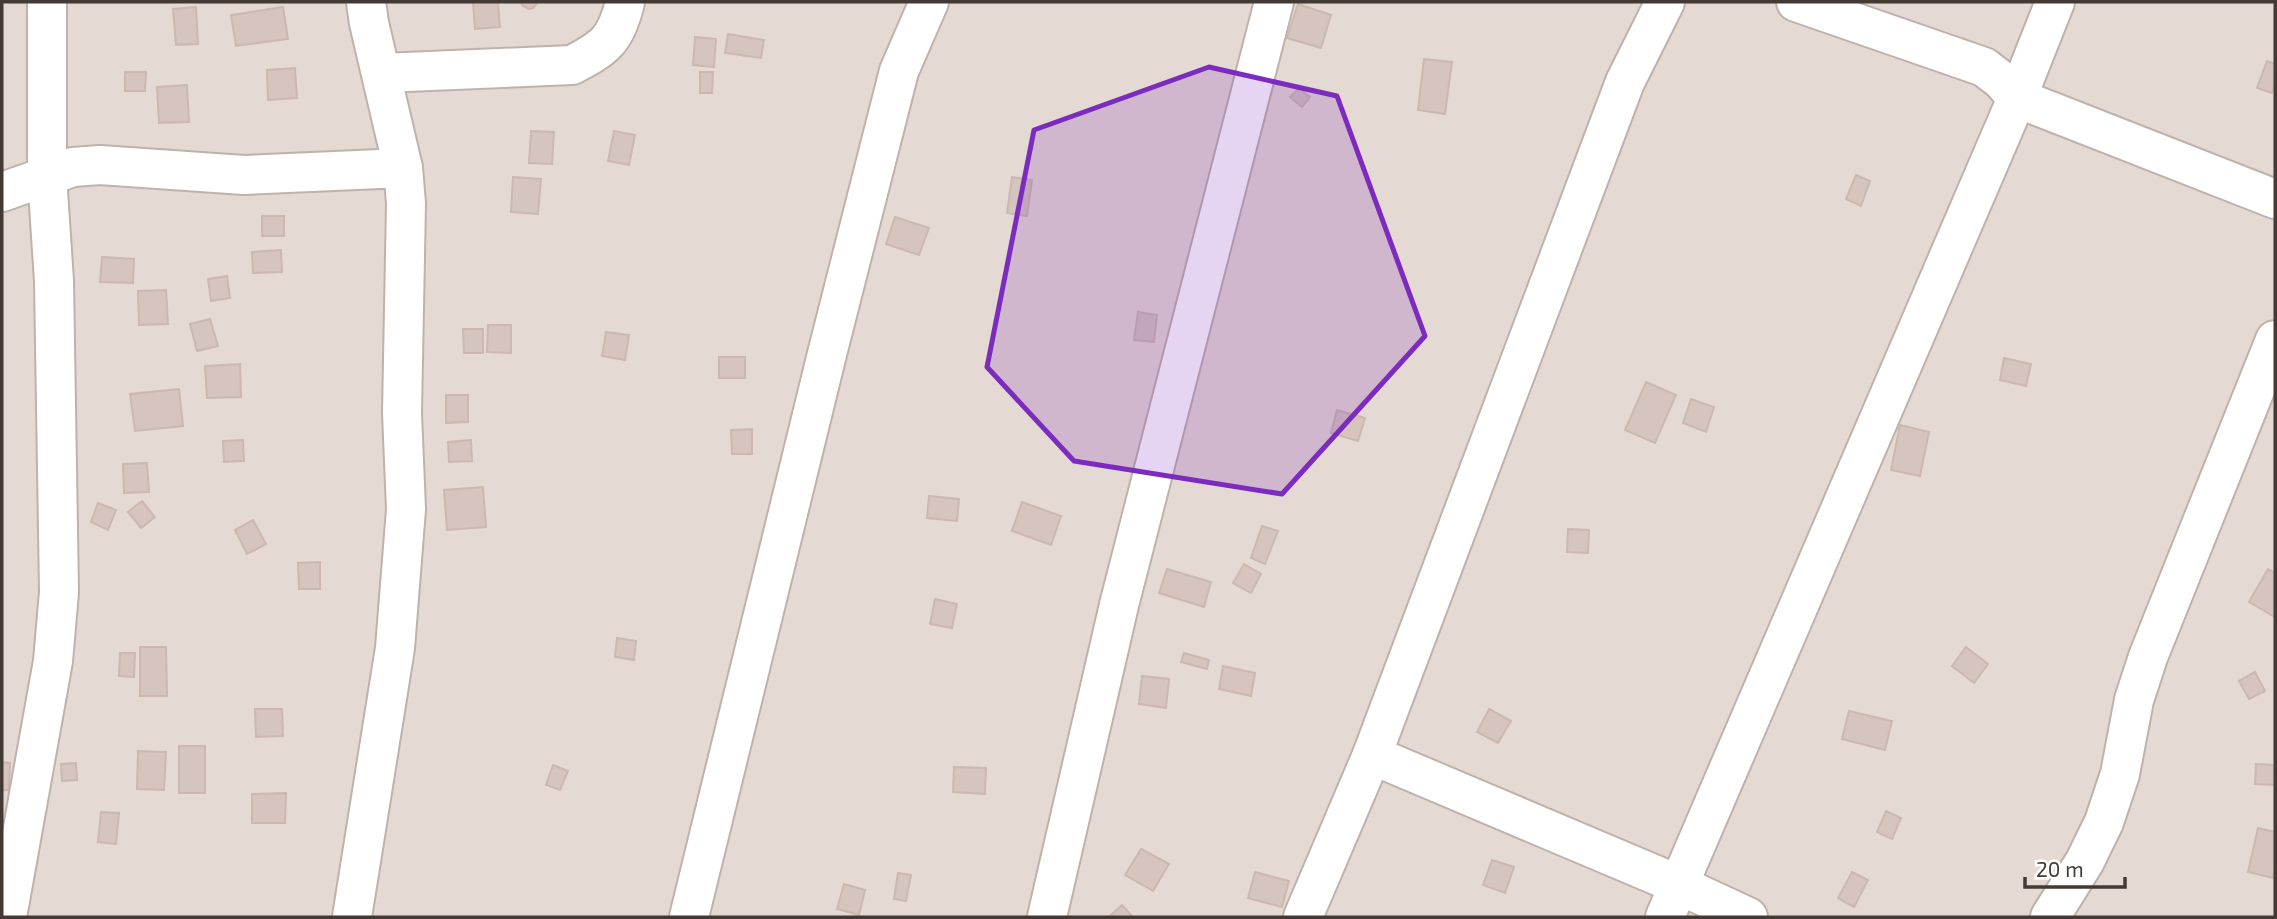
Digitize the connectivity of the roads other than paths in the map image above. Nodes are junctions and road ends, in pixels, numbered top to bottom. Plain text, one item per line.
1 (47, 2) edge
2 (366, 2) edge
3 (625, 2) edge
4 (929, 2) edge
5 (1274, 2) edge
6 (1665, 2) edge
7 (1796, 2) edge
8 (2054, 2) edge
9 (382, 73) junction
10 (2017, 98) junction
11 (403, 168) junction
12 (47, 176) junction
13 (2, 192) edge
14 (2275, 199) edge
15 (2275, 340) edge
16 (1372, 755) junction
17 (1671, 901) edge
18 (7, 917) edge
19 (352, 917) edge
20 (689, 917) edge
21 (1048, 917) edge
22 (1303, 917) edge
23 (1748, 917) edge
24 (2050, 917) edge

1 - 12 street
2 - 9 street
3 - 9 street
4 - 20 street
5 - 21 street
6 - 16 street
7 - 10 street
8 - 10 street
9 - 11 street
10 - 14 street
10 - 17 street
11 - 12 street
11 - 19 street
12 - 13 street
12 - 18 street
15 - 24 street
16 - 17 street
16 - 22 street
17 - 23 street

